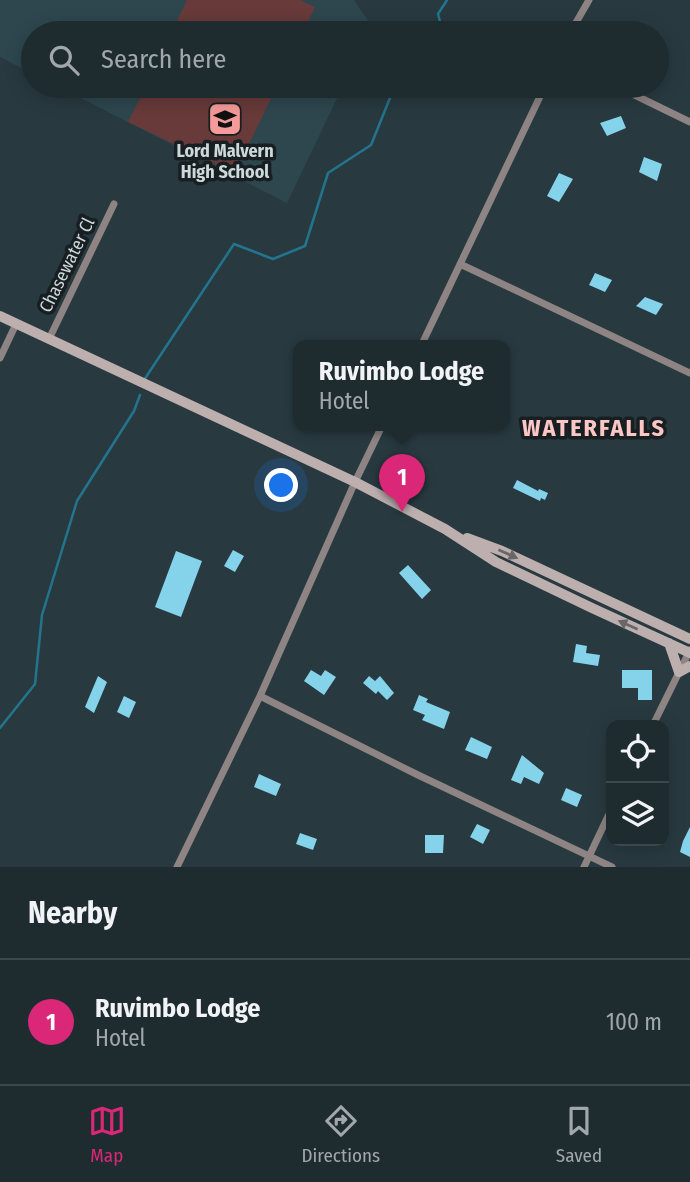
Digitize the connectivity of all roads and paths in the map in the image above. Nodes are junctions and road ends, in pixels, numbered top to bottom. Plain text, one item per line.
1 (589, 0) edge
2 (577, 21) edge
3 (539, 98) edge
4 (641, 98) edge
5 (690, 122) edge
6 (114, 204) dead end
7 (460, 264) junction
8 (0, 316) edge
9 (16, 324) junction
10 (49, 340) junction
11 (424, 340) edge
12 (0, 358) edge
13 (690, 373) edge
14 (380, 431) edge
15 (355, 482) junction
16 (445, 529) junction
17 (690, 639) edge
18 (668, 643) junction
19 (690, 652) edge
20 (685, 669) edge
21 (260, 696) junction
22 (656, 720) edge
23 (606, 820) edge
24 (588, 857) junction
25 (177, 867) edge
26 (584, 867) edge
27 (612, 867) edge

1 - 2 street
3 - 7 street
4 - 5 street
6 - 10 street, Chasewater Cl
7 - 11 street
7 - 13 street
8 - 9 street
9 - 10 street
9 - 12 street
10 - 15 street
14 - 15 street
15 - 16 street
15 - 21 street
16 -> 17 street
18 -> 16 street
18 - 19 street
18 - 20 street
19 - 20 street
20 - 22 street
21 - 24 street
21 - 25 street
23 - 24 street
24 - 26 street
24 - 27 street

